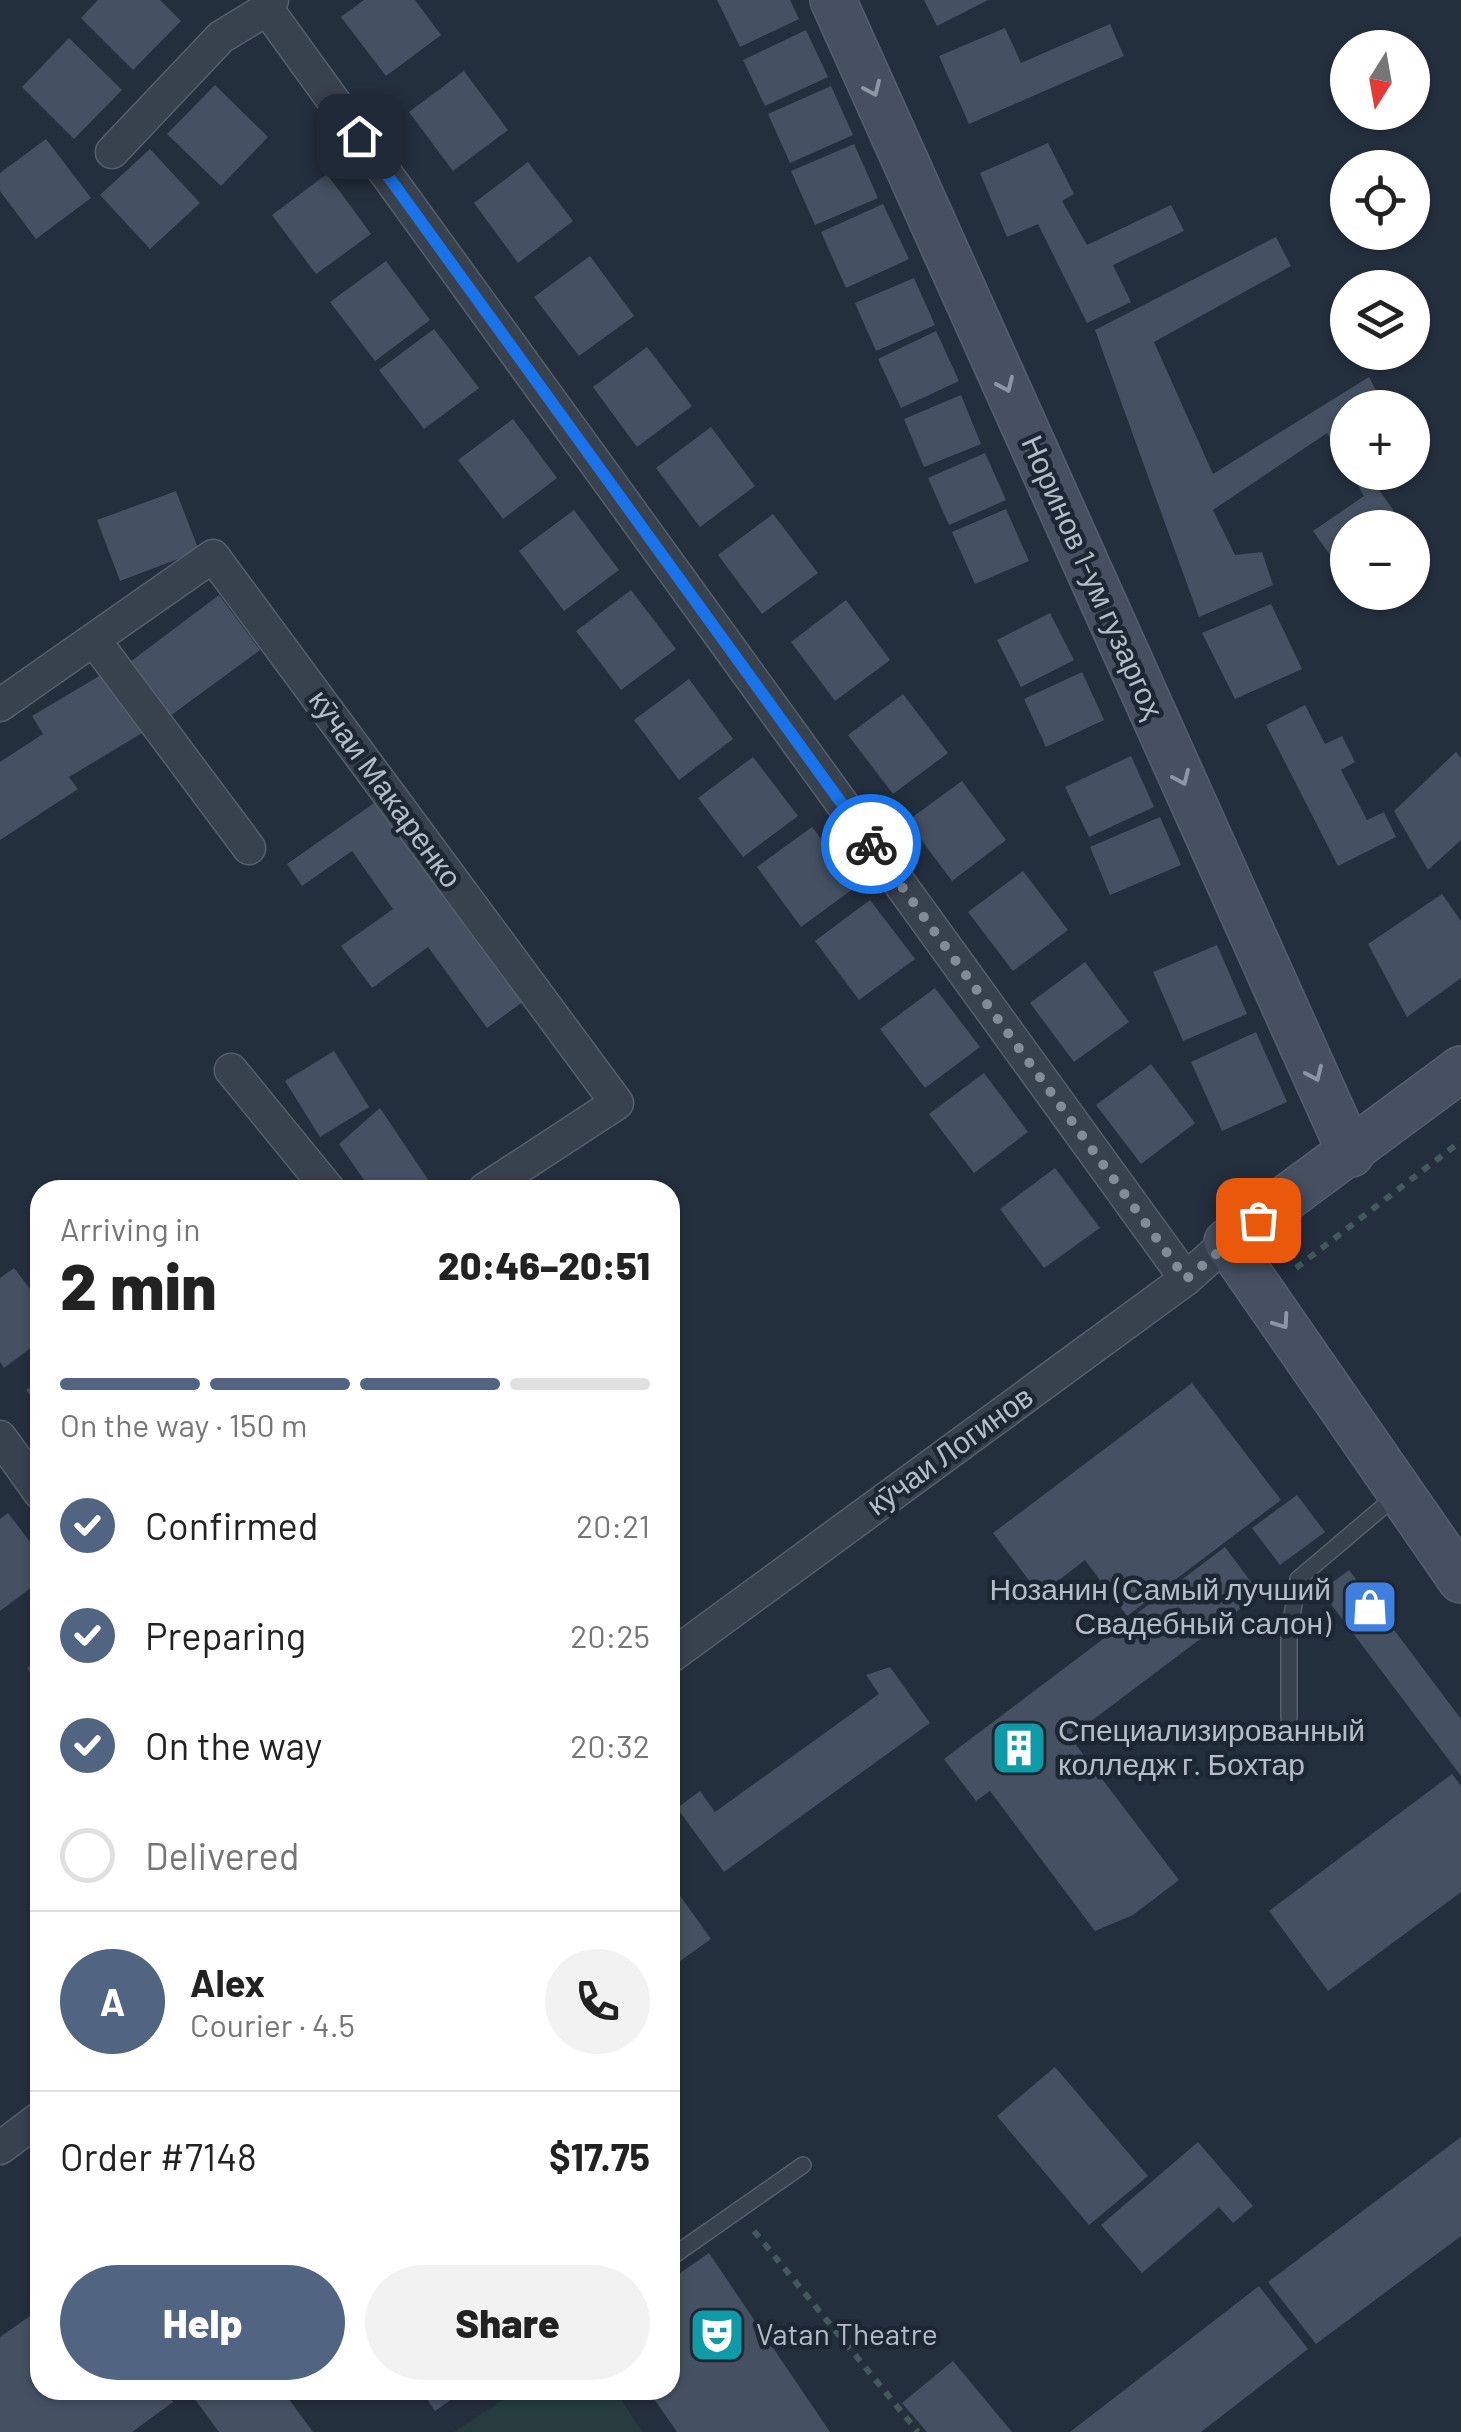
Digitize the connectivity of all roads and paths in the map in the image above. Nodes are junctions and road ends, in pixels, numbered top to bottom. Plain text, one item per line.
1 (833, 0) edge
2 (269, 4) edge
3 (112, 152) dead end
4 (94, 640) junction
5 (0, 705) edge
6 (249, 848) dead end
7 (232, 1070) dead end
8 (1461, 1070) edge
9 (1461, 1141) edge
10 (1351, 1154) junction
11 (321, 1180) edge
12 (499, 1180) edge
13 (1226, 1242) junction
14 (1290, 1273) dead end
15 (1186, 1279) junction
16 (0, 1438) edge
17 (30, 1480) edge
18 (1400, 1492) junction
19 (1461, 1580) edge
20 (680, 1649) edge
21 (1289, 1718) dead end
22 (30, 2126) edge
23 (0, 2148) edge
24 (803, 2165) dead end
25 (738, 2211) junction
26 (680, 2251) edge
27 (918, 2432) edge

1 -> 10 street, Норинов 1-ум гузаргоҳ
2 - 3 street
2 - 15 street
4 - 5 street, кӯчаи Макаренко
4 - 6 street
4 - 12 street, кӯчаи Макаренко
7 - 11 street
8 - 10 street
9 - 14 path
10 - 13 street
13 - 15 street, кӯчаи Логинов
13 -> 18 street
15 - 20 street, кӯчаи Логинов
16 - 17 street
18 - 19 street
18 - 21 lane
22 - 23 street
24 - 25 lane
25 - 26 lane
25 - 27 path

